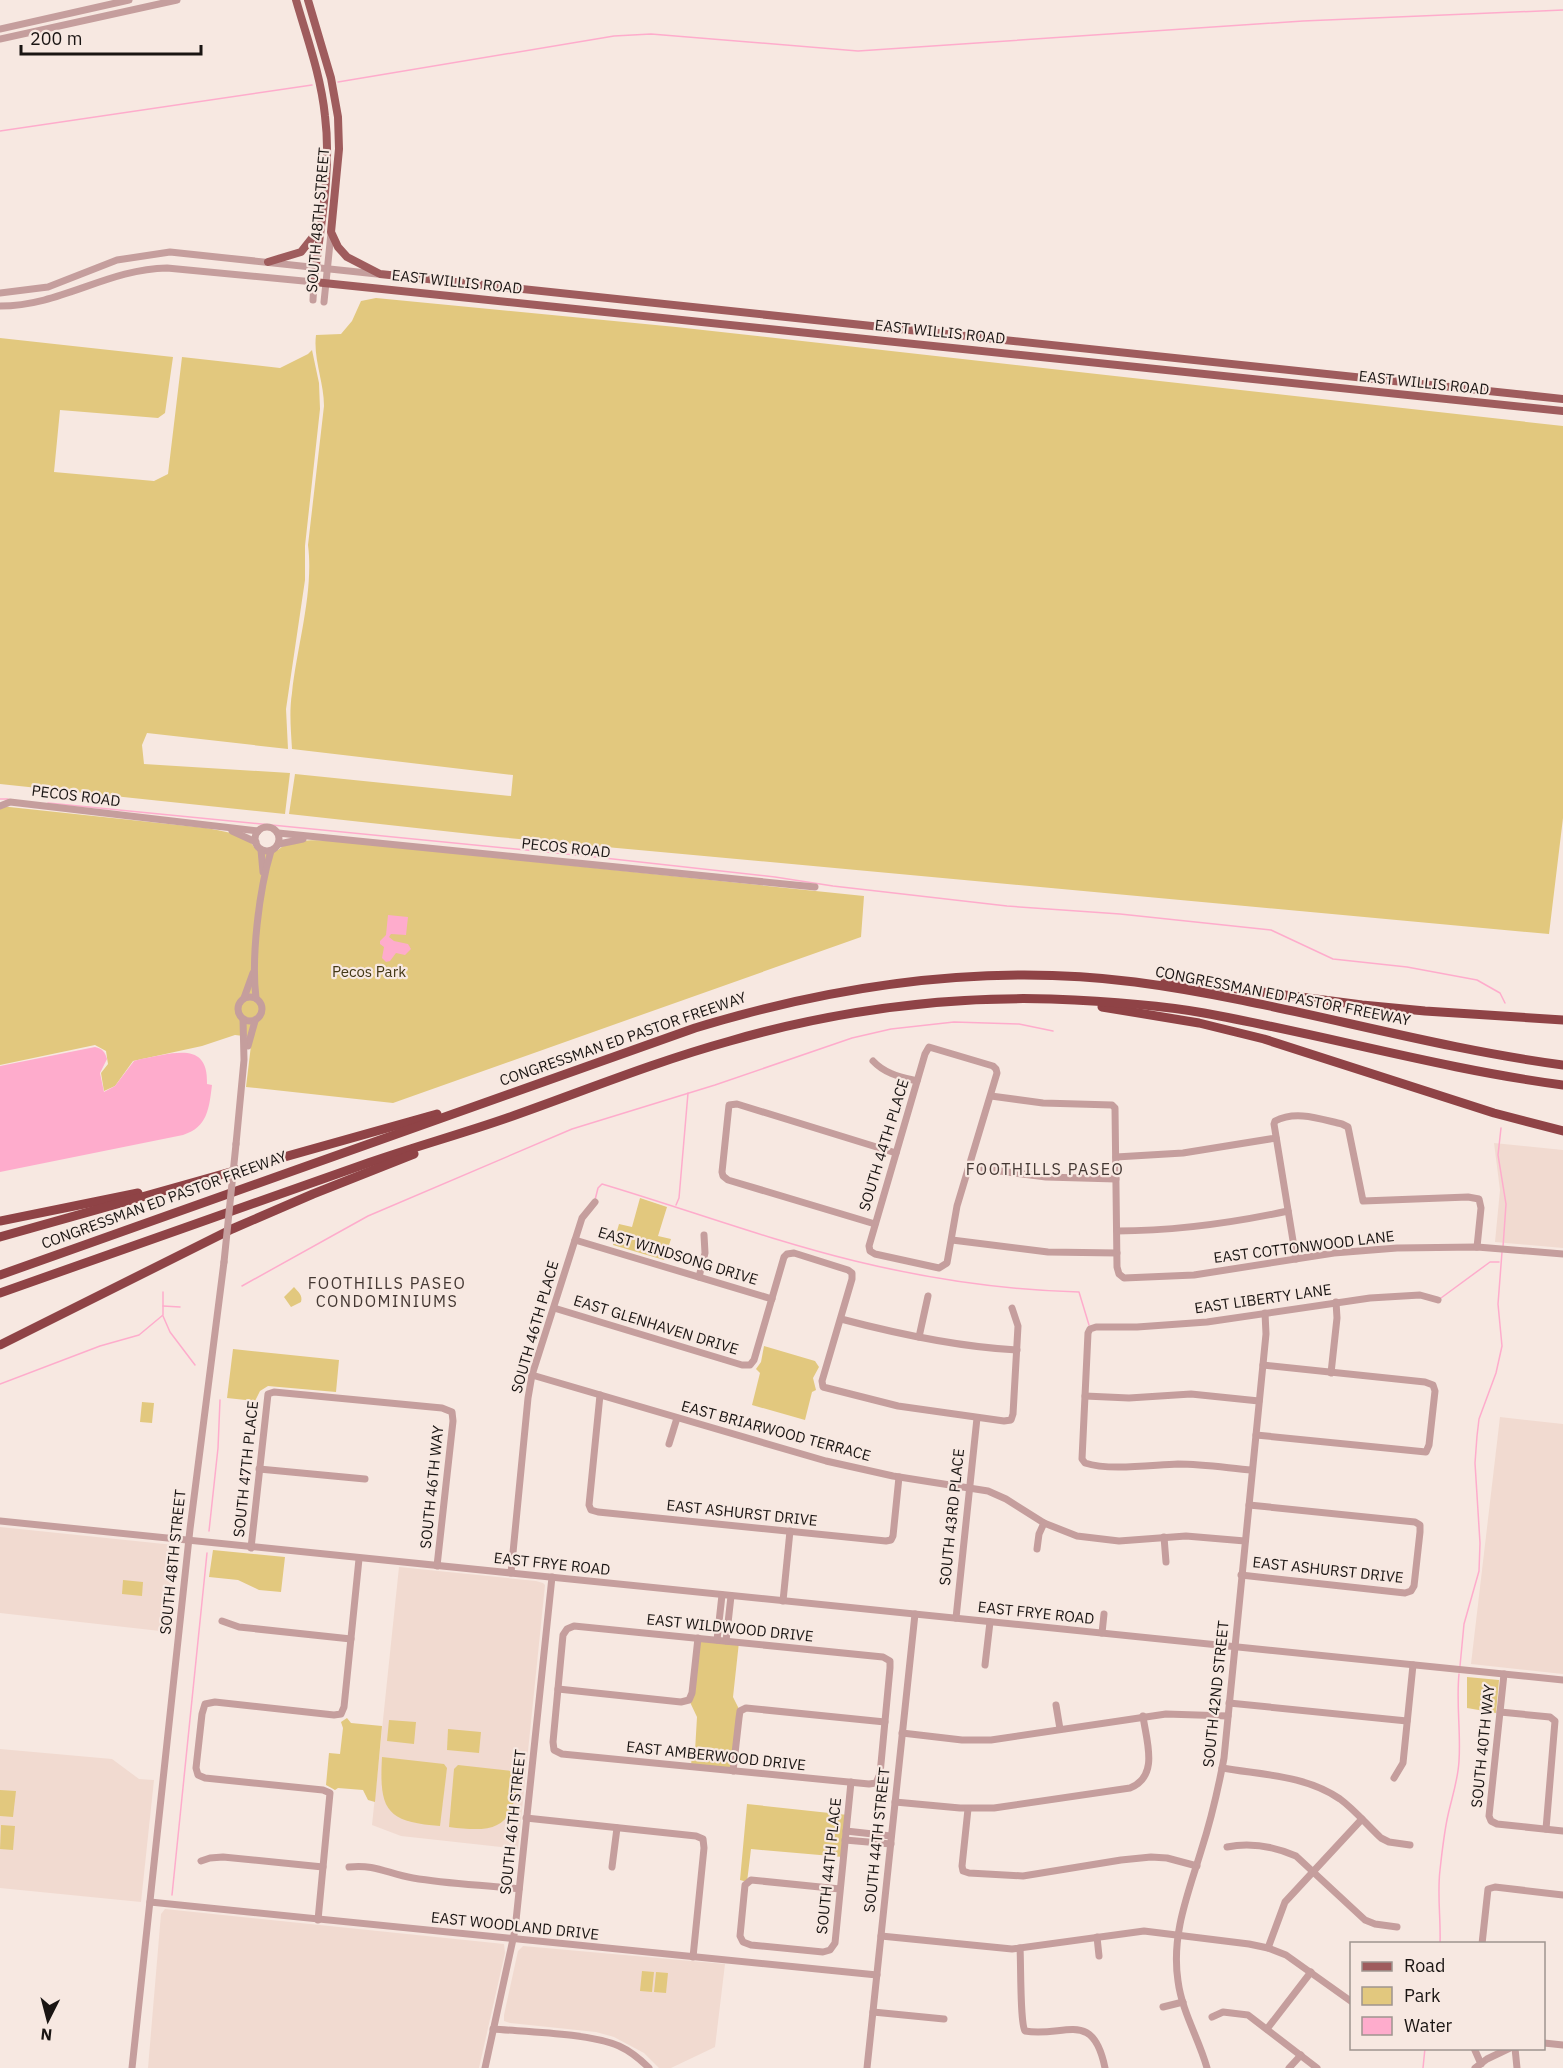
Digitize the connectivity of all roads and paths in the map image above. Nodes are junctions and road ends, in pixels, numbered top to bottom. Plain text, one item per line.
1 (84, 0) edge
2 (129, 0) edge
3 (177, 0) edge
4 (296, 0) edge
5 (308, 0) edge
6 (95, 4) edge
7 (87, 10) junction
8 (99, 18) junction
9 (89, 20) junction
10 (0, 29) edge
11 (0, 39) edge
12 (320, 228) junction
13 (331, 232) junction
14 (190, 254) junction
15 (268, 262) junction
16 (316, 267) junction
17 (327, 268) junction
18 (189, 269) junction
19 (380, 274) junction
20 (314, 282) junction
21 (326, 283) junction
22 (60, 284) junction
23 (0, 294) edge
24 (64, 296) junction
25 (313, 300) dead end
26 (324, 302) dead end
27 (0, 306) edge
28 (950, 334) junction
29 (949, 346) junction
30 (1563, 399) edge
31 (1563, 411) edge
32 (0, 806) edge
33 (221, 827) junction
34 (258, 831) junction
35 (278, 833) junction
36 (314, 837) junction
37 (255, 842) junction
38 (279, 844) junction
39 (261, 850) junction
40 (271, 851) junction
41 (263, 881) junction
42 (815, 887) dead end
43 (254, 968) junction
44 (1133, 982) junction
45 (244, 998) junction
46 (256, 998) junction
47 (1049, 999) junction
48 (243, 1020) junction
49 (255, 1020) junction
50 (1563, 1020) edge
51 (244, 1060) junction
52 (873, 1061) dead end
53 (1563, 1065) edge
54 (917, 1081) junction
55 (1563, 1085) edge
56 (991, 1096) junction
57 (497, 1097) junction
58 (506, 1118) junction
59 (1563, 1131) edge
60 (1276, 1138) junction
61 (896, 1153) junction
62 (1116, 1157) junction
63 (969, 1167) junction
64 (1116, 1179) junction
65 (199, 1180) junction
66 (595, 1202) dead end
67 (1288, 1211) junction
68 (0, 1221) edge
69 (875, 1224) junction
70 (1117, 1231) junction
71 (704, 1235) dead end
72 (0, 1237) edge
73 (575, 1240) junction
74 (952, 1240) junction
75 (1477, 1247) junction
76 (1117, 1253) junction
77 (1563, 1254) edge
78 (1296, 1259) junction
79 (0, 1275) edge
80 (699, 1277) junction
81 (0, 1293) edge
82 (928, 1296) dead end
83 (772, 1299) junction
84 (1438, 1300) dead end
85 (1336, 1302) junction
86 (554, 1308) junction
87 (1012, 1308) dead end
88 (1265, 1313) junction
89 (841, 1318) junction
90 (919, 1337) junction
91 (0, 1345) edge
92 (1017, 1350) junction
93 (1263, 1365) junction
94 (1331, 1373) junction
95 (532, 1375) junction
96 (268, 1394) joint
97 (600, 1395) junction
98 (1085, 1396) junction
99 (1259, 1401) junction
100 (677, 1418) junction
101 (977, 1418) junction
102 (1256, 1436) junction
103 (669, 1444) dead end
104 (259, 1469) junction
105 (1252, 1470) junction
106 (899, 1478) junction
107 (365, 1479) dead end
108 (968, 1488) junction
109 (1018, 1496) dead end
110 (1013, 1504) junction
111 (1249, 1505) junction
112 (0, 1521) edge
113 (1044, 1523) junction
114 (790, 1531) junction
115 (1164, 1537) junction
116 (188, 1541) junction
117 (1245, 1541) junction
118 (251, 1548) junction
119 (1037, 1550) dead end
120 (359, 1559) junction
121 (1166, 1563) dead end
122 (437, 1566) junction
123 (511, 1573) junction
124 (1241, 1575) junction
125 (552, 1577) junction
126 (722, 1595) junction
127 (731, 1596) junction
128 (783, 1601) junction
129 (915, 1614) junction
130 (1104, 1614) dead end
131 (720, 1617) junction
132 (728, 1618) junction
133 (956, 1618) junction
134 (222, 1622) dead end
135 (990, 1622) junction
136 (1102, 1633) junction
137 (698, 1638) junction
138 (351, 1639) junction
139 (717, 1640) junction
140 (726, 1641) junction
141 (1234, 1647) junction
142 (985, 1665) dead end
143 (1413, 1665) junction
144 (1504, 1674) junction
145 (1563, 1680) edge
146 (558, 1689) junction
147 (1229, 1702) junction
148 (1056, 1705) dead end
149 (1500, 1712) junction
150 (1143, 1716) junction
151 (1228, 1716) junction
152 (1407, 1721) junction
153 (885, 1722) junction
154 (1060, 1729) junction
155 (902, 1733) junction
156 (1222, 1768) junction
157 (733, 1771) junction
158 (1394, 1778) dead end
159 (851, 1782) junction
160 (895, 1802) junction
161 (968, 1809) junction
162 (526, 1818) junction
163 (1362, 1819) junction
164 (617, 1828) junction
165 (1546, 1829) junction
166 (846, 1831) junction
167 (1563, 1831) edge
168 (867, 1838) junction
169 (845, 1840) junction
170 (891, 1840) junction
171 (1410, 1845) dead end
172 (1227, 1847) dead end
173 (201, 1861) dead end
174 (1197, 1866) junction
175 (323, 1867) junction
176 (349, 1867) dead end
177 (612, 1867) dead end
178 (1313, 1871) junction
179 (519, 1889) junction
180 (840, 1889) junction
181 (1563, 1894) edge
182 (150, 1902) junction
183 (318, 1920) junction
184 (1397, 1927) dead end
185 (1178, 1935) junction
186 (881, 1936) junction
187 (1097, 1937) junction
188 (513, 1939) junction
189 (1482, 1942) edge
190 (1020, 1948) junction
191 (1268, 1948) junction
192 (1099, 1956) dead end
193 (693, 1957) junction
194 (1311, 1972) junction
195 (877, 1976) junction
196 (1350, 2001) edge
197 (1183, 2002) junction
198 (1163, 2007) dead end
199 (873, 2012) junction
200 (1212, 2017) dead end
201 (944, 2019) dead end
202 (493, 2029) junction
203 (1267, 2029) junction
204 (1545, 2043) edge
205 (1563, 2045) edge
206 (1474, 2050) edge
207 (1510, 2050) edge
208 (1512, 2050) edge
209 (1301, 2055) junction
210 (647, 2066) edge
211 (1478, 2066) edge
212 (132, 2068) edge
213 (485, 2068) edge
214 (867, 2068) edge
215 (1105, 2068) edge
216 (1207, 2068) edge
217 (1289, 2068) edge
218 (1317, 2068) edge
219 (1517, 2068) edge

1 - 7 street
2 - 6 street
3 - 8 street
4 - 12 main road, SOUTH 48TH STREET
5 - 13 main road, SOUTH 48TH STREET
6 - 7 street
6 - 8 street
7 - 9 street
7 - 10 street
8 - 9 street
9 - 11 street
12 - 15 main road
12 - 16 main road, SOUTH 48TH STREET
13 - 17 street, SOUTH 48TH STREET
13 - 19 main road
14 - 15 street, EAST WILLIS ROAD
14 - 18 street
14 - 22 street, EAST WILLIS ROAD
15 - 16 street, EAST WILLIS ROAD
16 - 17 street, EAST WILLIS ROAD
16 - 20 main road, SOUTH 48TH STREET
17 - 19 street, EAST WILLIS ROAD
17 - 21 street, SOUTH 48TH STREET
18 - 20 street
18 - 24 street
19 - 28 main road, EAST WILLIS ROAD
20 - 21 main road, EAST WILLIS ROAD
20 - 25 street, SOUTH 48TH STREET
21 - 26 street, SOUTH 48TH STREET
21 - 29 main road, EAST WILLIS ROAD
22 - 23 street, EAST WILLIS ROAD
22 - 24 street
24 - 27 street
28 - 29 main road
28 - 30 main road, EAST WILLIS ROAD
29 - 31 main road, EAST WILLIS ROAD
32 - 33 street, PECOS ROAD
33 - 34 street, PECOS ROAD
33 - 37 street, PECOS ROAD
34 - 35 street
34 - 37 street
35 - 36 street, PECOS ROAD
35 - 38 street
36 - 38 street, PECOS ROAD
36 - 42 street, PECOS ROAD
37 - 39 street
38 - 40 street
39 - 40 street
39 - 41 street
40 - 41 street
41 - 43 street
43 - 45 street
43 - 46 street
44 - 50 highway
44 - 53 highway, CONGRESSMAN ED PASTOR FREEWAY
44 - 57 highway, CONGRESSMAN ED PASTOR FREEWAY
45 - 46 street
45 - 48 street
46 - 49 street
47 - 55 highway
47 - 58 highway
47 - 59 highway
48 - 49 street
48 - 51 street, SOUTH 48TH STREET
49 - 51 street, SOUTH 48TH STREET
51 - 116 street, SOUTH 48TH STREET, bridge
52 - 54 street
54 - 56 street, SOUTH 44TH PLACE
54 - 61 street, SOUTH 44TH PLACE
56 - 62 street
56 - 63 street
57 - 65 highway
57 - 79 highway, CONGRESSMAN ED PASTOR FREEWAY
58 - 81 highway
58 - 91 highway
60 - 62 street
60 - 67 street
60 - 75 street
61 - 69 street, SOUTH 44TH PLACE
61 - 69 street
62 - 64 street
63 - 64 street
63 - 74 street
64 - 70 street
65 - 68 highway
65 - 72 highway
66 - 73 street, SOUTH 46TH PLACE
67 - 70 street
67 - 78 street
69 - 74 street, SOUTH 44TH PLACE
70 - 76 street
71 - 80 street
73 - 80 street, EAST WINDSONG DRIVE
73 - 86 street, SOUTH 46TH PLACE
74 - 76 street
75 - 77 street, EAST COTTONWOOD LANE
75 - 78 street, EAST COTTONWOOD LANE
76 - 78 street, EAST COTTONWOOD LANE
80 - 83 street, EAST WINDSONG DRIVE
82 - 90 street
83 - 86 street, EAST GLENHAVEN DRIVE
83 - 89 street
84 - 85 street, EAST LIBERTY LANE
85 - 88 street, EAST LIBERTY LANE
85 - 94 street
86 - 95 street, SOUTH 46TH PLACE
87 - 92 street
88 - 93 street, SOUTH 42ND STREET
88 - 98 street, EAST LIBERTY LANE
89 - 90 street
89 - 101 street
90 - 92 street
92 - 101 street
93 - 94 street
93 - 99 street, SOUTH 42ND STREET
94 - 102 street
95 - 97 street, EAST BRIARWOOD TERRACE
95 - 123 street, SOUTH 46TH PLACE
96 - 104 street, SOUTH 47TH PLACE
96 - 122 street, SOUTH 46TH WAY
97 - 100 street, EAST BRIARWOOD TERRACE
97 - 114 street, EAST ASHURST DRIVE
98 - 99 street
98 - 105 street
99 - 102 street, SOUTH 42ND STREET
100 - 103 street
100 - 106 street, EAST BRIARWOOD TERRACE
101 - 108 street, SOUTH 43RD PLACE
102 - 105 street, SOUTH 42ND STREET
104 - 107 street
104 - 118 street, SOUTH 47TH PLACE
105 - 111 street, SOUTH 42ND STREET
106 - 108 street, EAST BRIARWOOD TERRACE
106 - 114 street, EAST ASHURST DRIVE
108 - 110 street, EAST BRIARWOOD TERRACE
108 - 133 street, SOUTH 43RD PLACE
109 - 110 street
110 - 113 street, EAST BRIARWOOD TERRACE
111 - 117 street, SOUTH 42ND STREET
111 - 124 street, EAST ASHURST DRIVE
112 - 116 street, EAST FRYE ROAD
113 - 115 street, EAST BRIARWOOD TERRACE
113 - 119 street
114 - 128 street
115 - 117 street, EAST BRIARWOOD TERRACE
115 - 121 street
116 - 118 street, EAST FRYE ROAD
116 - 182 street, SOUTH 48TH STREET
117 - 124 street, SOUTH 42ND STREET
118 - 120 street, EAST FRYE ROAD
120 - 122 street, EAST FRYE ROAD
120 - 138 street
122 - 123 street, EAST FRYE ROAD
123 - 125 street, EAST FRYE ROAD
124 - 141 street, SOUTH 42ND STREET
125 - 126 street, EAST FRYE ROAD
125 - 162 street, SOUTH 46TH STREET
126 - 127 street, EAST FRYE ROAD
126 - 131 street
127 - 128 street, EAST FRYE ROAD
127 - 132 street
128 - 129 street, EAST FRYE ROAD
129 - 133 street, EAST FRYE ROAD
129 - 155 street, SOUTH 44TH STREET
130 - 136 street, EAST FRYE ROAD
131 - 132 street
131 - 139 street
132 - 140 street
133 - 135 street, EAST FRYE ROAD
134 - 138 street
135 - 136 street, EAST FRYE ROAD
135 - 142 street
136 - 141 street, EAST FRYE ROAD
137 - 139 street, EAST WILDWOOD DRIVE
137 - 146 street, EAST WILDWOOD DRIVE
137 - 146 street
138 - 175 street
139 - 140 street, EAST WILDWOOD DRIVE
140 - 153 street, EAST WILDWOOD DRIVE
141 - 143 street, EAST FRYE ROAD
141 - 147 street, SOUTH 42ND STREET
143 - 144 street, EAST FRYE ROAD
143 - 152 street
144 - 145 street, EAST FRYE ROAD
144 - 149 street, SOUTH 40TH WAY
146 - 157 street, EAST AMBERWOOD DRIVE
147 - 151 street, SOUTH 42ND STREET
147 - 152 street
148 - 154 street
149 - 165 street
149 - 165 street, SOUTH 40TH WAY
150 - 151 street
150 - 154 street
150 - 161 street
151 - 156 street, SOUTH 42ND STREET
152 - 158 street
153 - 157 street
153 - 159 street, EAST AMBERWOOD DRIVE
154 - 155 street
155 - 160 street, SOUTH 44TH STREET
156 - 163 street
156 - 174 street, SOUTH 42ND STREET
157 - 159 street, EAST AMBERWOOD DRIVE
159 - 166 street, SOUTH 44TH PLACE
160 - 161 street
160 - 170 street, SOUTH 44TH STREET
161 - 174 street
162 - 164 street
162 - 179 street, SOUTH 46TH STREET
163 - 171 street
163 - 178 street
164 - 177 street
164 - 193 street
165 - 167 street
166 - 168 street
166 - 169 street, SOUTH 44TH PLACE
168 - 169 street
168 - 170 street
169 - 180 street, SOUTH 44TH PLACE
170 - 186 street, SOUTH 44TH STREET
172 - 178 street
173 - 175 street
174 - 185 street, SOUTH 42ND STREET
175 - 183 street
176 - 179 street
178 - 184 street
178 - 191 street
179 - 188 street, SOUTH 46TH STREET
180 - 180 street, SOUTH 44TH PLACE
181 - 189 street
182 - 183 street, EAST WOODLAND DRIVE
182 - 212 street, SOUTH 48TH STREET
183 - 188 street, EAST WOODLAND DRIVE
185 - 187 street
185 - 191 street
185 - 197 street, SOUTH 42ND STREET
186 - 190 street
186 - 195 street, SOUTH 44TH STREET
187 - 190 street
187 - 192 street
188 - 193 street, EAST WOODLAND DRIVE
188 - 202 street, SOUTH 46TH STREET
190 - 215 street
191 - 194 street
193 - 195 street, EAST WOODLAND DRIVE
194 - 196 street
194 - 203 street
195 - 199 street, SOUTH 44TH STREET
197 - 198 street
197 - 216 street, SOUTH 42ND STREET
199 - 201 street
199 - 214 street, SOUTH 44TH STREET
200 - 203 street
202 - 210 street
202 - 213 street, SOUTH 46TH STREET
203 - 209 street
204 - 205 street
206 - 211 street
207 - 211 street
208 - 219 street
209 - 217 street
209 - 218 street

